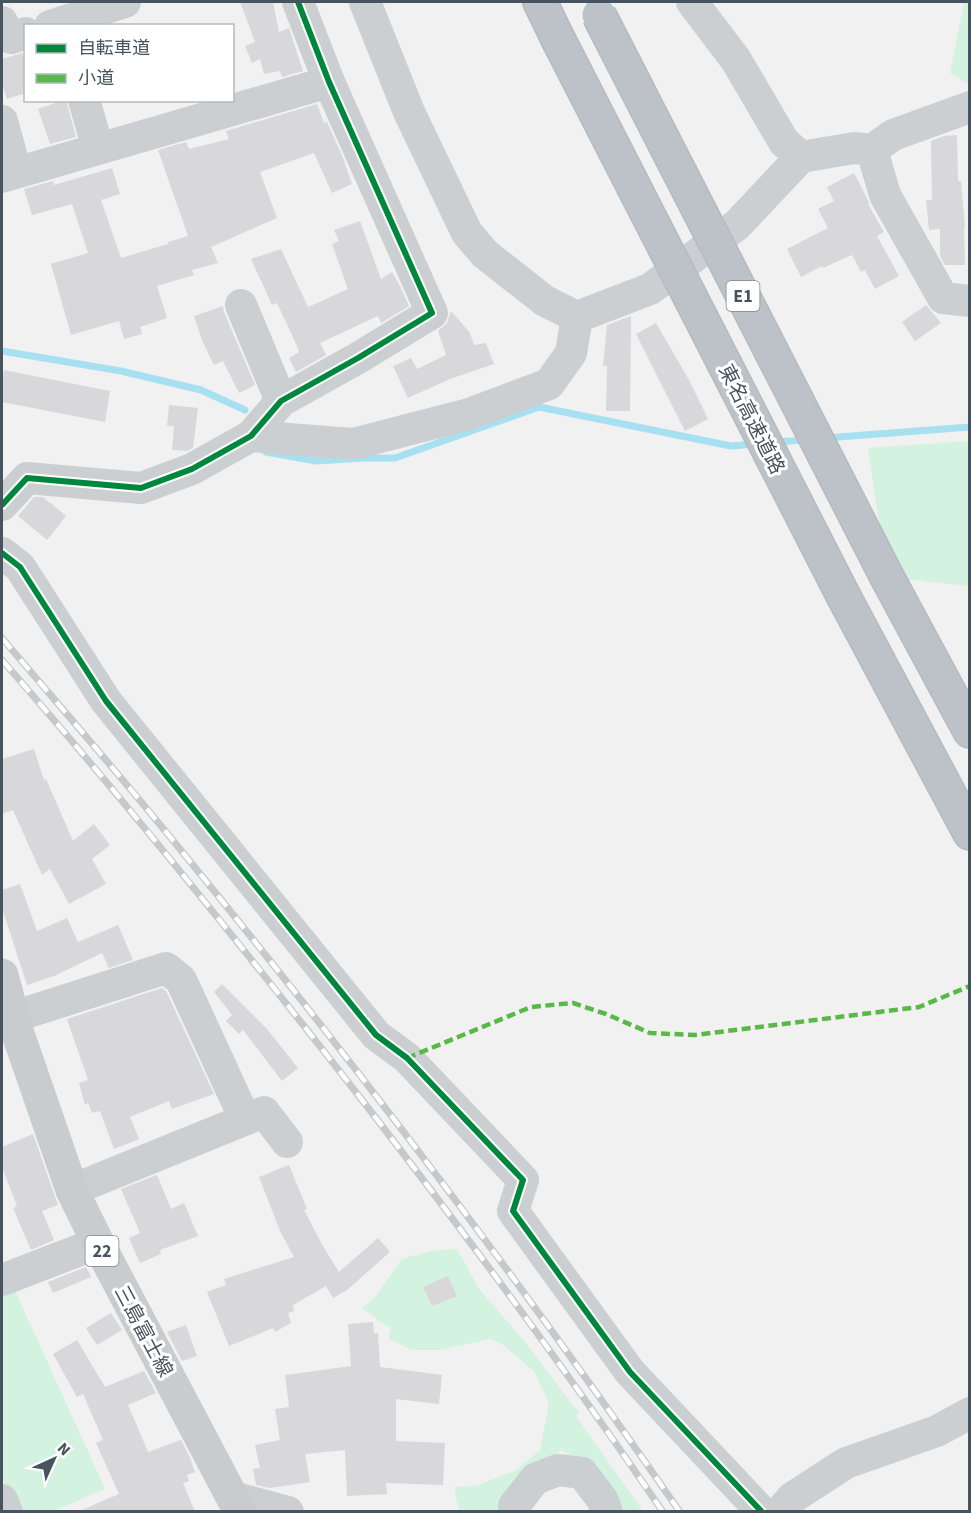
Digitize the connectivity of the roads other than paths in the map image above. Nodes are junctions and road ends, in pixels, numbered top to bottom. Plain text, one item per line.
1 (125, 2) edge
2 (298, 2) edge
3 (365, 2) edge
4 (540, 2) edge
5 (692, 2) edge
6 (596, 8) edge
7 (2, 22) edge
8 (56, 24) edge
9 (24, 34) edge
10 (328, 82) junction
11 (85, 102) edge
12 (969, 107) edge
13 (2, 121) edge
14 (98, 148) junction
15 (872, 150) junction
16 (801, 157) junction
17 (9, 175) edge
18 (969, 302) edge
19 (241, 304) dead end
20 (577, 317) junction
21 (281, 401) junction
22 (251, 436) junction
23 (2, 505) edge
24 (2, 553) edge
25 (969, 731) edge
26 (969, 833) edge
27 (2, 975) edge
28 (11, 1026) edge
29 (245, 1119) junction
30 (287, 1142) dead end
31 (72, 1190) junction
32 (98, 1243) junction
33 (2, 1280) edge
34 (969, 1413) edge
35 (236, 1504) edge
36 (288, 1512) edge
37 (514, 1512) edge
38 (607, 1512) edge
39 (762, 1512) edge
40 (780, 1512) edge

1 - 8 street
2 - 10 street
3 - 20 street
4 - 26 highway, 東名高速道路 / E1, bridge
5 - 16 street
6 - 25 highway, E1, bridge
7 - 9 street
10 - 14 street
10 - 21 street
11 - 14 street
12 - 15 street
13 - 17 street
14 - 17 street
15 - 16 street
15 - 18 street
16 - 20 street
19 - 21 street
20 - 22 street
21 - 22 street
22 - 23 street
24 - 39 street
27 - 28 main road, 三島富士線 / 22
28 - 29 street
28 - 31 main road, 三島富士線 / 22
29 - 30 street
29 - 31 street
31 - 32 main road, 三島富士線 / 22
32 - 33 street
32 - 35 main road, 三島富士線 / 22
34 - 40 street
35 - 36 street
37 - 38 street

